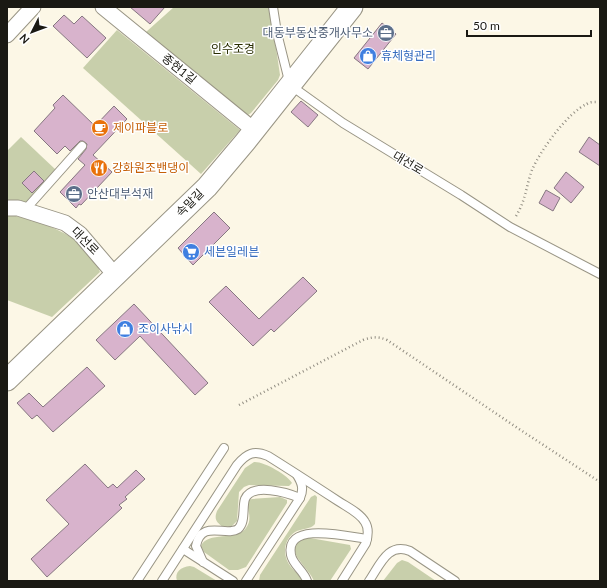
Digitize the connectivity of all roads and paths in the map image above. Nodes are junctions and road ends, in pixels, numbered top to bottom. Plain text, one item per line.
1 (33, 7) edge
2 (103, 7) edge
3 (273, 7) edge
4 (352, 7) edge
5 (7, 35) edge
6 (290, 85) junction
7 (596, 102) dead end
8 (255, 130) junction
9 (82, 146) dead end
10 (7, 208) edge
11 (25, 210) junction
12 (510, 227) junction
13 (600, 274) edge
14 (115, 275) junction
15 (7, 380) edge
16 (239, 405) dead end
17 (224, 448) dead end
18 (295, 473) junction
19 (600, 482) edge
20 (300, 498) junction
21 (367, 539) junction
22 (183, 549) junction
23 (203, 562) junction
24 (136, 581) edge
25 (163, 581) edge
26 (233, 581) edge
27 (246, 581) edge
28 (307, 581) edge
29 (342, 581) edge
30 (369, 581) edge
31 (455, 581) edge

1 - 5 street
2 - 8 street, 종현1길
3 - 6 lane
4 - 6 street, 속말길
6 - 8 street, 속말길
6 - 12 lane, 대선로
7 - 12 path
8 - 14 street, 속말길
9 - 11 lane
10 - 11 street, 대선로
11 - 14 street, 대선로
12 - 13 lane, 대선로
14 - 15 street, 속말길
16 - 19 path
17 - 24 lane
18 - 20 lane
18 - 21 lane
18 - 22 lane
20 - 23 lane
20 - 27 lane
21 - 28 lane
21 - 29 lane
22 - 23 lane
22 - 25 lane
23 - 26 lane
30 - 31 lane

